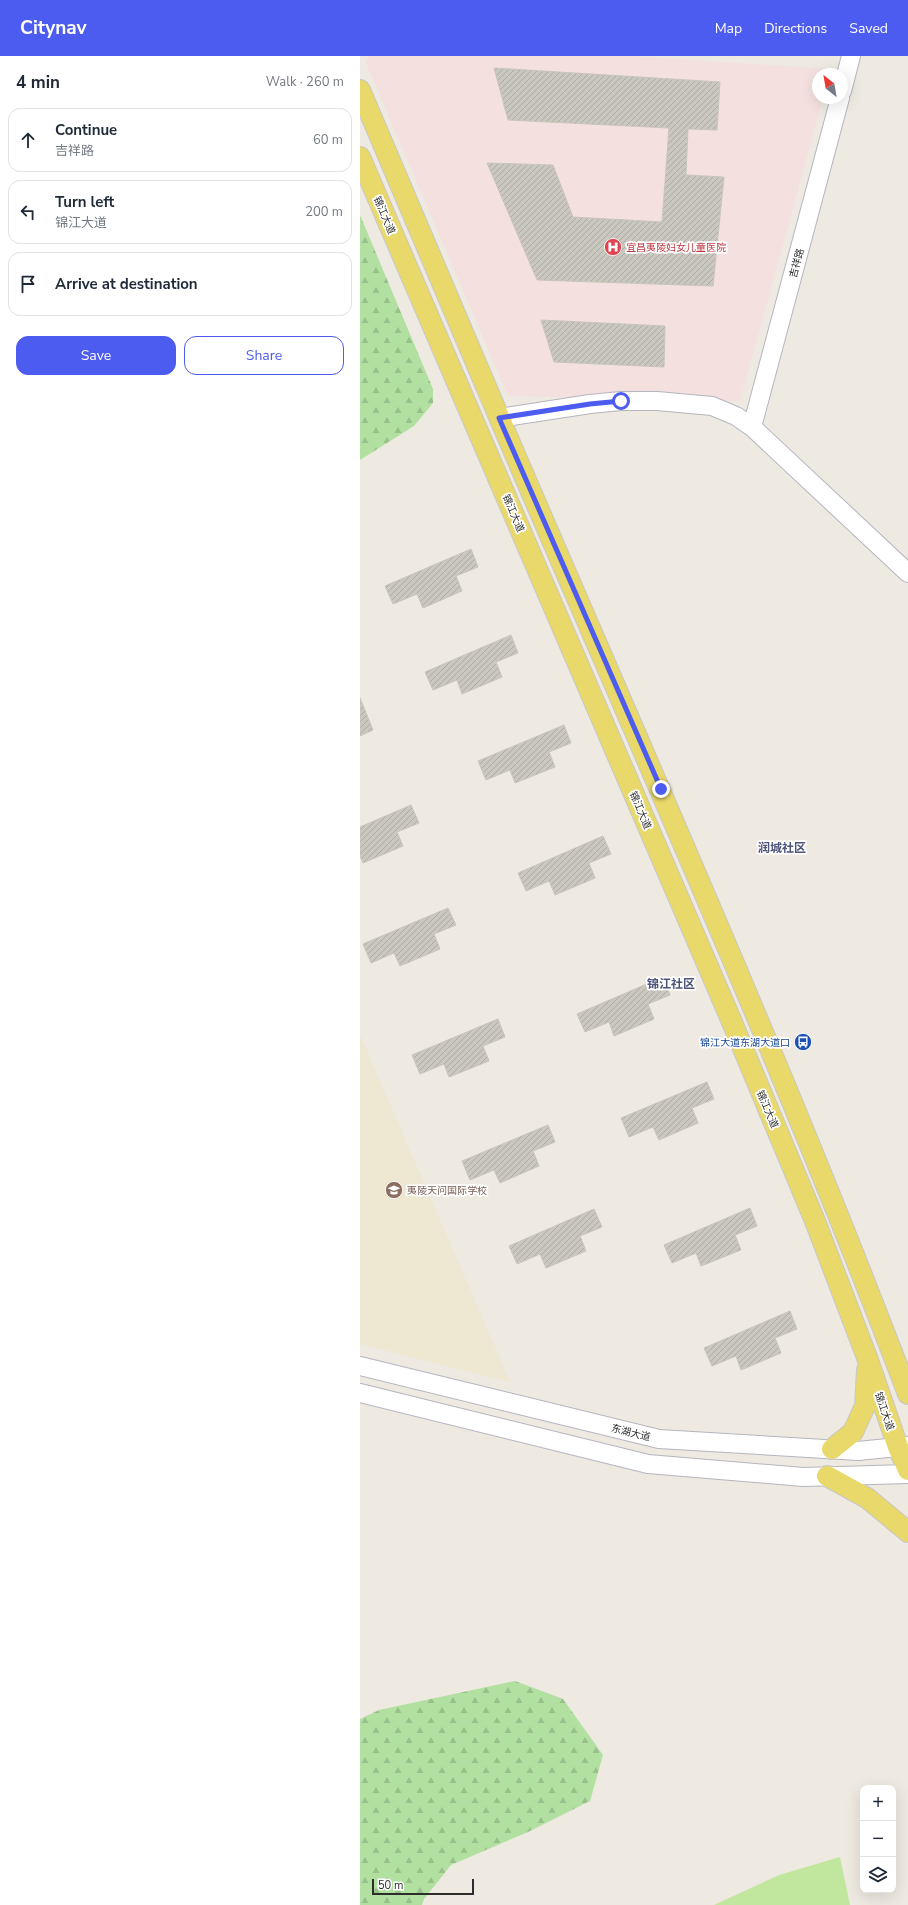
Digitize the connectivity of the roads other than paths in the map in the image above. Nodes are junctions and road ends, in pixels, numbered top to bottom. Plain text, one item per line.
1 (851, 56) edge
2 (848, 68) edge
3 (360, 90) edge
4 (838, 104) edge
5 (360, 157) edge
6 (499, 418) junction
7 (752, 428) junction
8 (908, 573) edge
9 (890, 1346) junction
10 (868, 1360) junction
11 (360, 1366) edge
12 (908, 1366) edge
13 (360, 1393) edge
14 (908, 1394) edge
15 (903, 1446) edge
16 (832, 1449) junction
17 (908, 1470) edge
18 (908, 1474) edge
19 (827, 1476) junction
20 (908, 1532) edge

1 - 2 main road
3 - 6 main road
4 - 7 main road, 吉祥路
5 - 10 main road, 锦江大道
6 - 7 main road
6 - 9 main road
7 - 8 main road
9 - 12 main road
9 - 14 main road
10 - 15 main road, 锦江大道
10 - 16 main road
11 - 16 main road, 东湖大道
13 - 19 main road
15 - 16 main road, 东湖大道
15 - 17 main road, 锦江大道
18 - 19 main road
19 - 20 main road

